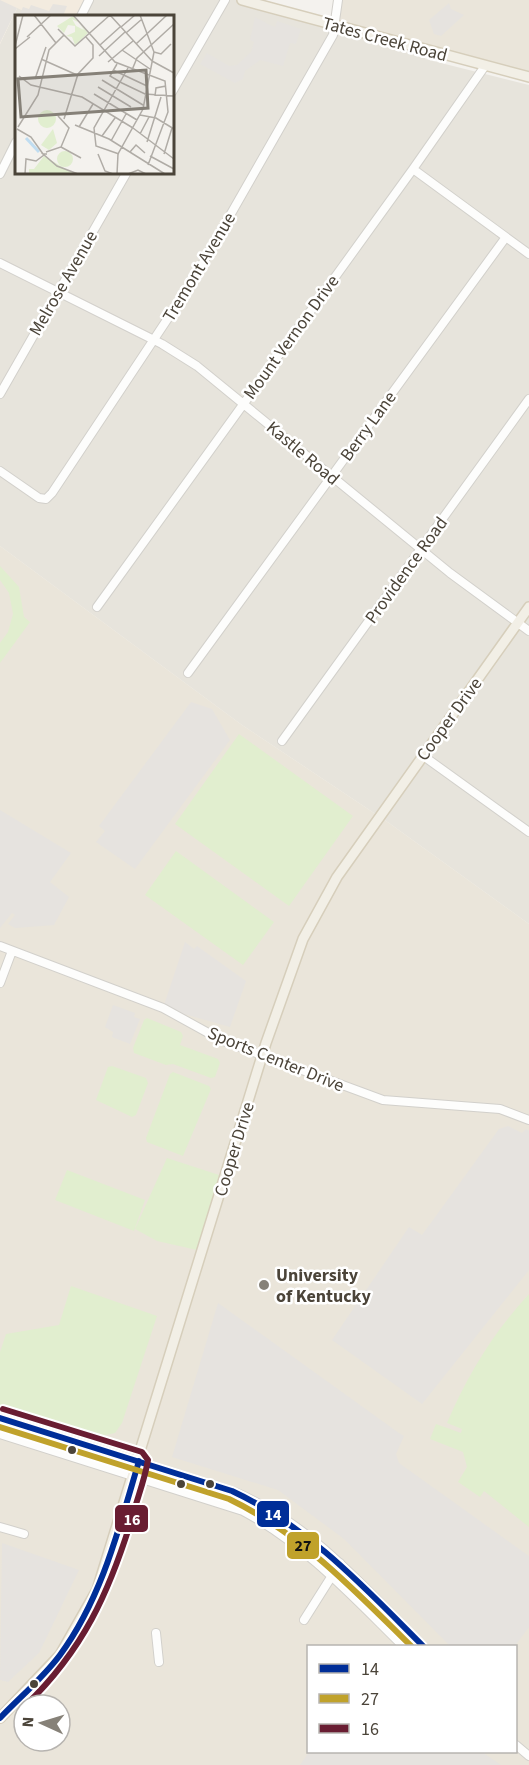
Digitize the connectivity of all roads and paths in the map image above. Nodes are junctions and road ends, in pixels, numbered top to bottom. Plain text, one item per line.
1 (89, 0) edge
2 (225, 0) edge
3 (242, 0) edge
4 (338, 0) edge
5 (82, 15) edge
6 (333, 24) junction
7 (485, 66) junction
8 (529, 78) edge
9 (174, 89) edge
10 (15, 144) edge
11 (413, 169) junction
12 (0, 174) edge
13 (126, 174) edge
14 (506, 237) junction
15 (529, 254) edge
16 (0, 263) edge
17 (58, 293) junction
18 (154, 341) junction
19 (0, 394) edge
20 (529, 399) edge
21 (243, 403) junction
22 (0, 471) edge
23 (332, 476) junction
24 (421, 549) junction
25 (97, 607) dead end
26 (529, 607) edge
27 (518, 623) junction
28 (529, 631) edge
29 (188, 673) dead end
30 (282, 741) dead end
31 (423, 755) junction
32 (529, 832) edge
33 (0, 946) edge
34 (12, 951) junction
35 (0, 982) edge
36 (263, 1055) junction
37 (529, 1120) edge
38 (0, 1418) edge
39 (0, 1434) edge
40 (139, 1461) junction
41 (135, 1477) junction
42 (0, 1527) edge
43 (24, 1533) dead end
44 (340, 1563) junction
45 (331, 1576) junction
46 (304, 1620) dead end
47 (156, 1633) dead end
48 (401, 1645) edge
49 (421, 1645) edge
50 (159, 1662) dead end
51 (0, 1718) edge
52 (517, 1746) edge
53 (529, 1756) edge

1 - 5 street
2 - 9 street
3 - 6 main road, Tates Creek Road
4 - 6 street, Tremont Avenue
6 - 7 main road, Tates Creek Road
6 - 18 street, Tremont Avenue
7 - 8 main road, Tates Creek Road
7 - 11 street, Mount Vernon Drive
10 - 12 street
11 - 14 street
11 - 21 street, Mount Vernon Drive
13 - 17 street, Melrose Avenue
14 - 15 street
14 - 23 street, Berry Lane
16 - 17 street, Kastle Road
17 - 18 street, Kastle Road
17 - 19 street, Melrose Avenue
18 - 21 street, Kastle Road
18 - 22 street, Tremont Avenue
20 - 24 street, Providence Road
21 - 23 street, Kastle Road
21 - 25 street, Mount Vernon Drive
23 - 24 street, Kastle Road
23 - 29 street, Berry Lane
24 - 27 street, Kastle Road
24 - 30 street, Providence Road
26 - 27 main road, Cooper Drive
27 - 28 street, Kastle Road
27 - 31 main road, Cooper Drive
31 - 32 street
31 - 36 main road, Cooper Drive
33 - 34 street, Sports Center Drive
34 - 35 street
34 - 36 street, Sports Center Drive
36 - 37 street, Sports Center Drive
36 - 40 main road, Cooper Drive
38 - 40 street
39 - 41 street
40 - 41 main road, Cooper Drive
40 - 44 street
41 - 45 street
41 - 51 main road, Cooper Drive
42 - 43 street
44 - 45 street
44 - 49 street
45 - 46 street
45 - 48 street
47 - 50 street
52 - 53 street

